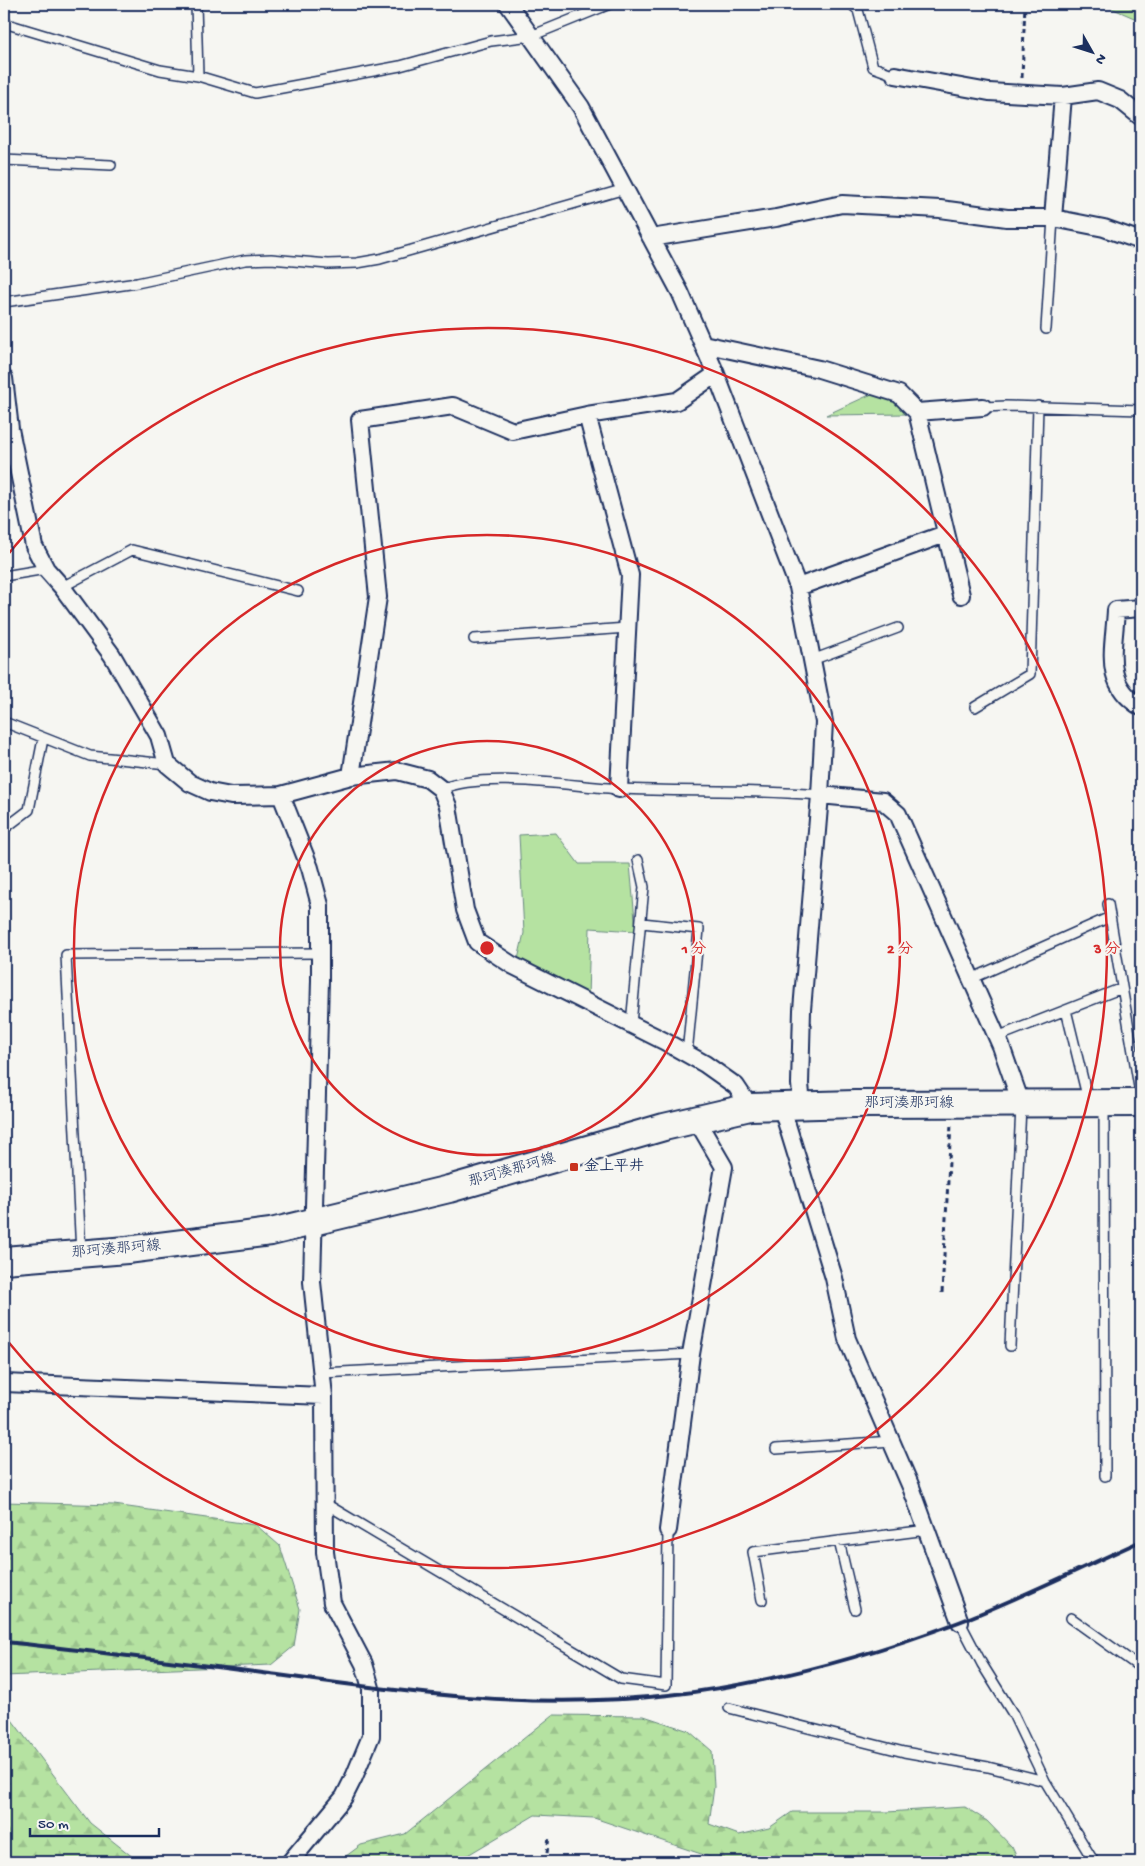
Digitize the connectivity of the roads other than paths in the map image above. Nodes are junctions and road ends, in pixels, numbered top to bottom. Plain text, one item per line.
1 (196, 4) edge
2 (508, 4) edge
3 (610, 4) edge
4 (851, 4) edge
5 (4, 23) edge
6 (531, 36) junction
7 (895, 75) joint
8 (198, 76) junction
9 (1063, 96) junction
10 (1141, 117) edge
11 (4, 160) edge
12 (111, 165) dead end
13 (625, 189) junction
14 (1053, 218) junction
15 (651, 238) junction
16 (1141, 241) edge
17 (4, 302) edge
18 (1046, 329) dead end
19 (703, 344) junction
20 (716, 374) junction
21 (4, 378) edge
22 (1038, 406) junction
23 (984, 407) joint
24 (1141, 410) edge
25 (916, 412) junction
26 (587, 416) junction
27 (945, 534) junction
28 (46, 569) junction
29 (4, 576) edge
30 (798, 587) junction
31 (62, 588) junction
32 (298, 591) dead end
33 (962, 595) dead end
34 (1141, 608) edge
35 (627, 628) junction
36 (898, 628) dead end
37 (474, 639) dead end
38 (812, 660) junction
39 (975, 707) dead end
40 (1141, 707) edge
41 (4, 722) edge
42 (43, 739) junction
43 (167, 764) junction
44 (351, 776) junction
45 (441, 789) junction
46 (619, 789) junction
47 (281, 795) junction
48 (820, 795) junction
49 (4, 828) edge
50 (638, 860) dead end
51 (1108, 904) dead end
52 (1110, 917) junction
53 (642, 923) junction
54 (320, 954) junction
55 (971, 979) junction
56 (1122, 988) junction
57 (1066, 1010) junction
58 (631, 1024) junction
59 (997, 1037) junction
60 (687, 1054) junction
61 (1141, 1099) edge
62 (1096, 1103) junction
63 (1141, 1103) edge
64 (1021, 1104) junction
65 (792, 1105) junction
66 (750, 1107) junction
67 (696, 1119) junction
68 (315, 1222) junction
69 (81, 1254) junction
70 (4, 1260) edge
71 (1010, 1346) dead end
72 (691, 1354) junction
73 (322, 1373) junction
74 (4, 1384) edge
75 (324, 1396) junction
76 (892, 1440) junction
77 (776, 1449) dead end
78 (1105, 1476) dead end
79 (326, 1504) junction
80 (668, 1530) joint
81 (927, 1530) junction
82 (839, 1541) junction
83 (762, 1600) dead end
84 (855, 1609) dead end
85 (1071, 1618) dead end
86 (960, 1622) joint
87 (1141, 1668) edge
88 (729, 1708) dead end
89 (1045, 1781) junction
90 (290, 1862) edge
91 (1094, 1862) edge

1 - 8 lane
2 - 6 street
3 - 6 lane
4 - 7 lane
5 - 8 lane
6 - 8 lane
6 - 13 street
7 - 9 street
9 - 10 street
9 - 14 street
11 - 12 lane
13 - 15 street
13 - 17 lane
14 - 15 street
14 - 16 street
14 - 18 lane
15 - 19 street
19 - 20 street
19 - 25 street
20 - 26 street
20 - 30 street
21 - 28 street
22 - 23 lane
22 - 24 lane
22 - 39 lane
23 - 25 street
25 - 27 street
26 - 35 street
26 - 44 street
27 - 30 street
27 - 33 street
28 - 29 lane
28 - 31 street
30 - 38 street
31 - 32 lane
31 - 43 street
34 - 40 street
35 - 37 lane
35 - 46 street
36 - 38 lane
38 - 48 street
41 - 42 lane
42 - 43 lane
42 - 49 lane
43 - 47 street
44 - 45 street
44 - 47 street
45 - 46 lane
45 - 58 street
46 - 48 lane
47 - 54 street
48 - 55 street
48 - 65 street
50 - 53 lane
51 - 52 lane
52 - 55 lane
52 - 56 lane
53 - 58 lane
53 - 60 lane
54 - 68 street
54 - 69 lane
55 - 59 street
56 - 57 lane
56 - 61 lane
57 - 59 lane
57 - 62 lane
58 - 60 street
59 - 64 street
60 - 66 street
62 - 63 main road, 那珂湊那珂線
62 - 64 main road, 那珂湊那珂線
62 - 78 lane
64 - 65 main road, 那珂湊那珂線
64 - 71 lane
65 - 66 main road, 那珂湊那珂線
65 - 76 street
66 - 67 main road, 那珂湊那珂線
67 - 68 main road, 那珂湊那珂線
67 - 72 street
68 - 69 main road, 那珂湊那珂線
68 - 73 street
69 - 70 main road, 那珂湊那珂線
72 - 73 lane
72 - 80 street
73 - 75 street
74 - 75 street
75 - 79 street
76 - 77 lane
76 - 81 street
79 - 80 lane
79 - 90 street
81 - 82 lane
81 - 86 street
82 - 83 lane
82 - 84 lane
85 - 87 lane
86 - 89 lane
88 - 89 lane
89 - 91 lane

